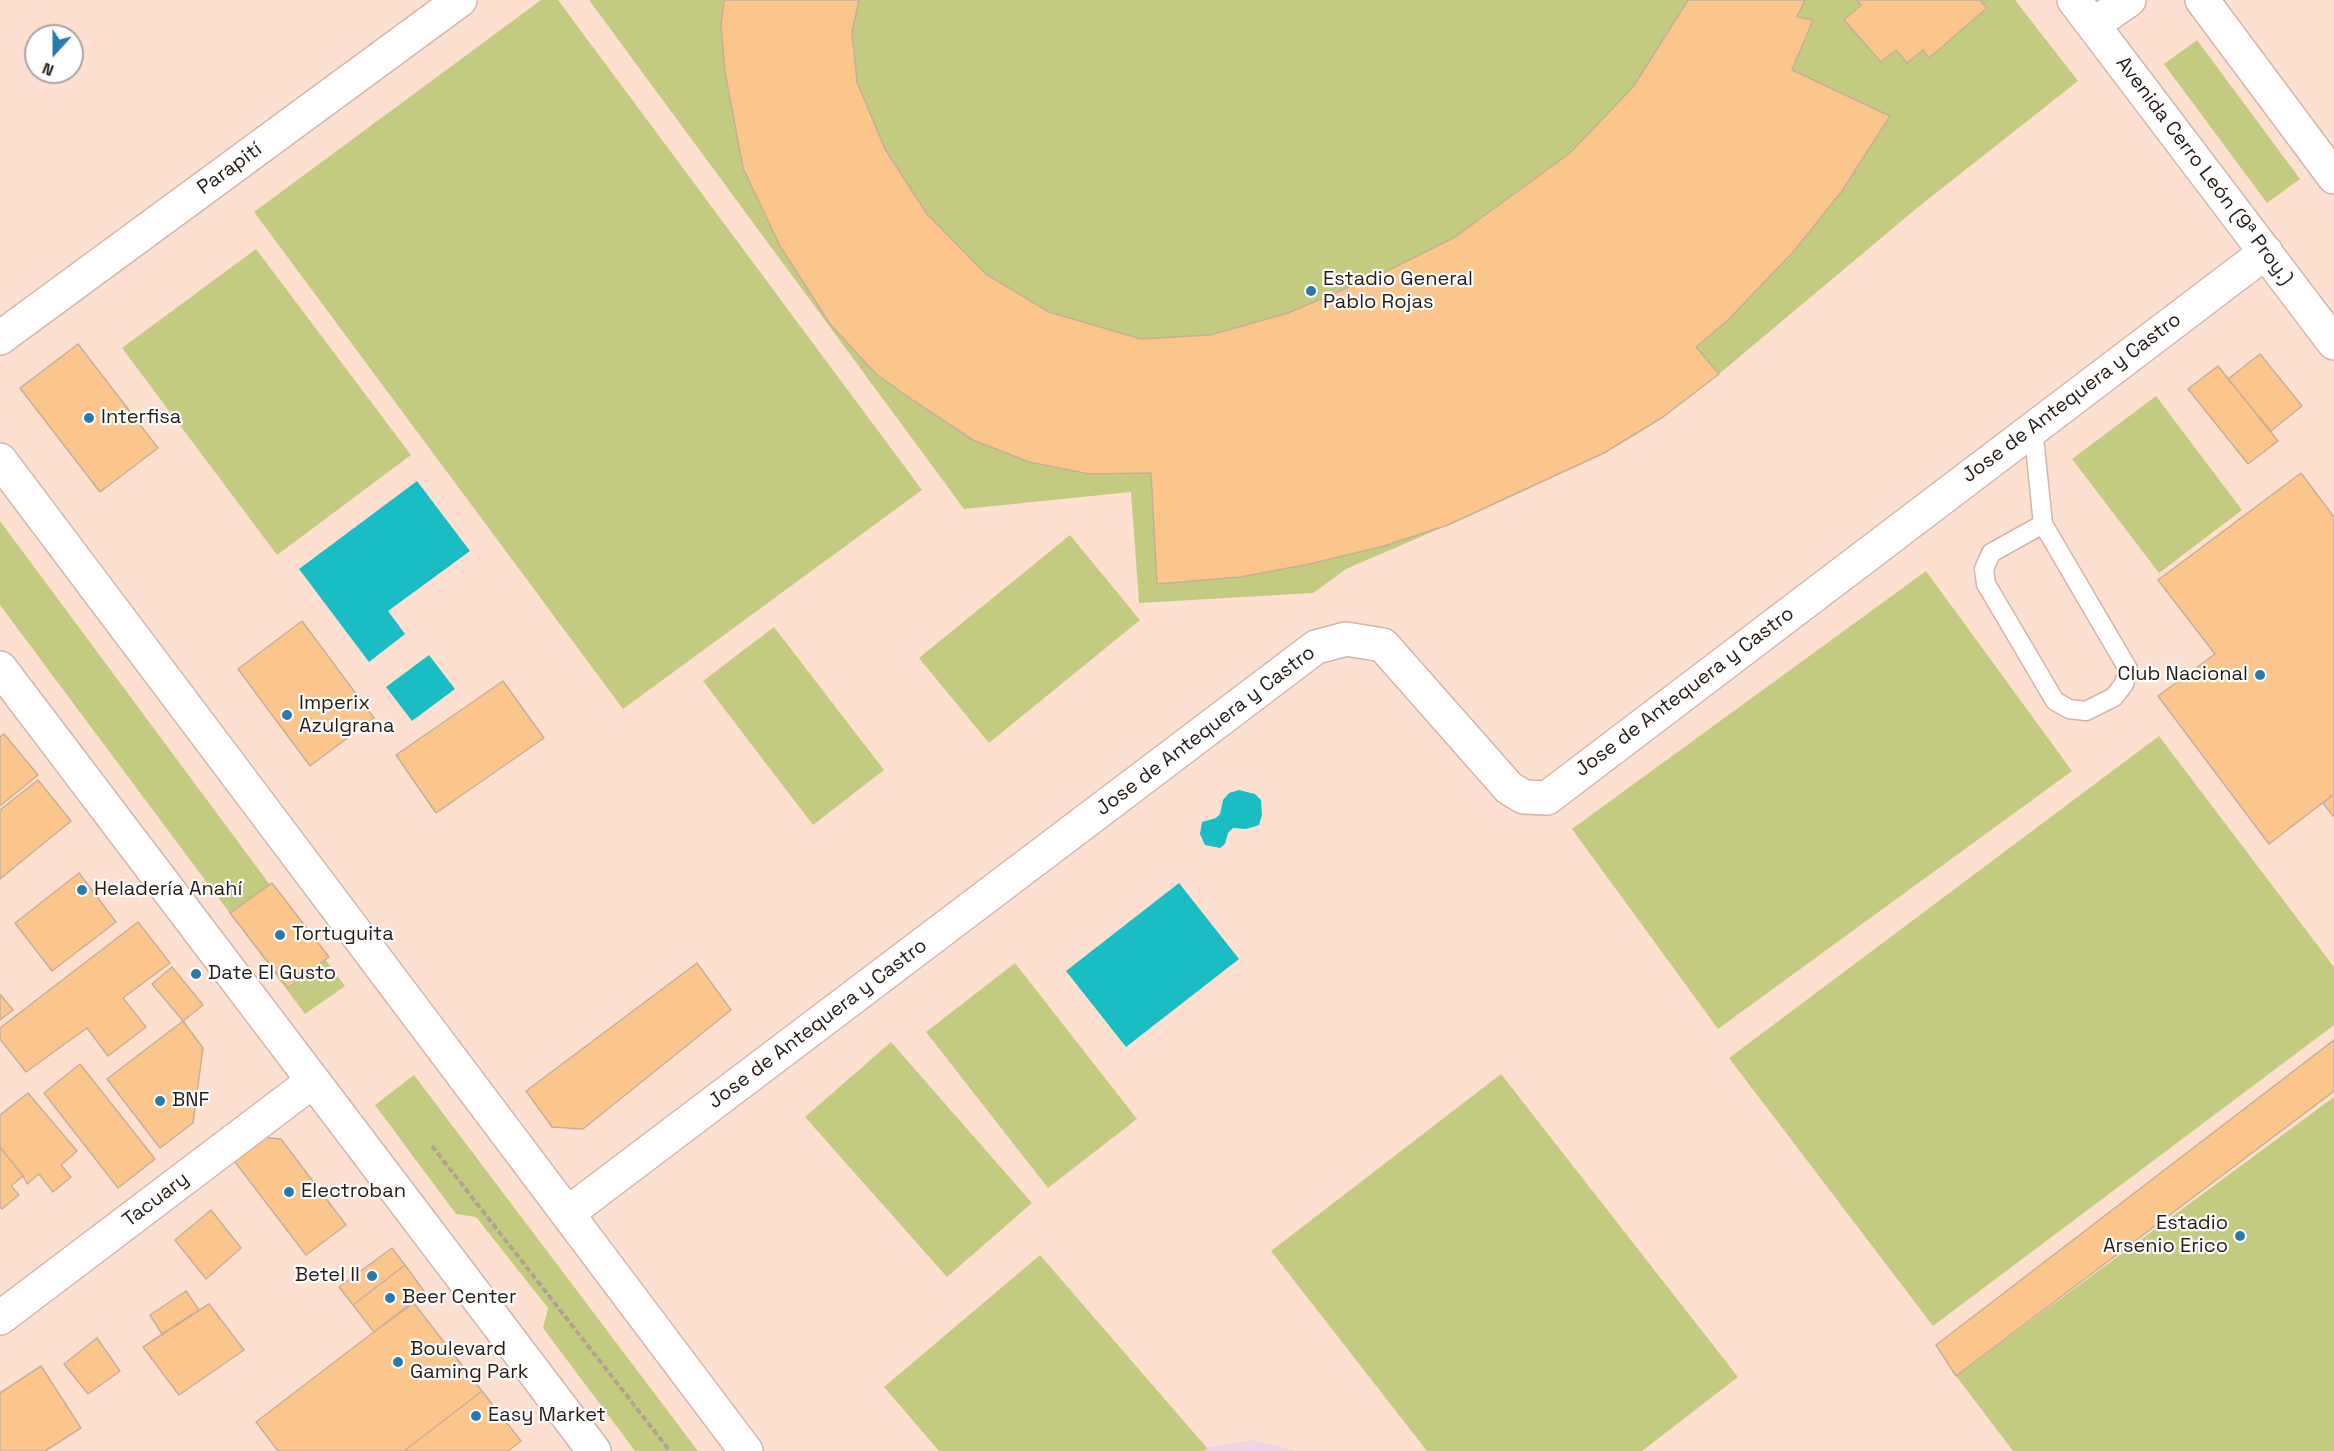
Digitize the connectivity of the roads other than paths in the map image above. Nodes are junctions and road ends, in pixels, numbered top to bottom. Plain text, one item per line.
1 (460, 0) edge
2 (2129, 0) edge
3 (2202, 0) edge
4 (2084, 13) edge
5 (2334, 177) edge
6 (2266, 252) junction
7 (0, 338) edge
8 (2334, 343) edge
9 (2032, 427) junction
10 (0, 460) edge
11 (2043, 524) junction
12 (0, 668) edge
13 (313, 1081) junction
14 (568, 1213) junction
15 (0, 1318) edge
16 (594, 1451) edge
17 (746, 1451) edge

1 - 7 street, Parapití
2 - 4 street
3 - 5 street
4 - 6 street, Avenida Cerro León (9ª Proy.)
6 - 8 street, Avenida Cerro León (9ª Proy.)
6 - 9 street, Jose de Antequera y Castro
9 - 11 lane
9 - 14 street, Jose de Antequera y Castro
10 - 14 street
11 - 11 lane
12 - 13 street
13 - 15 street, Tacuary
13 - 16 street
14 - 17 street

